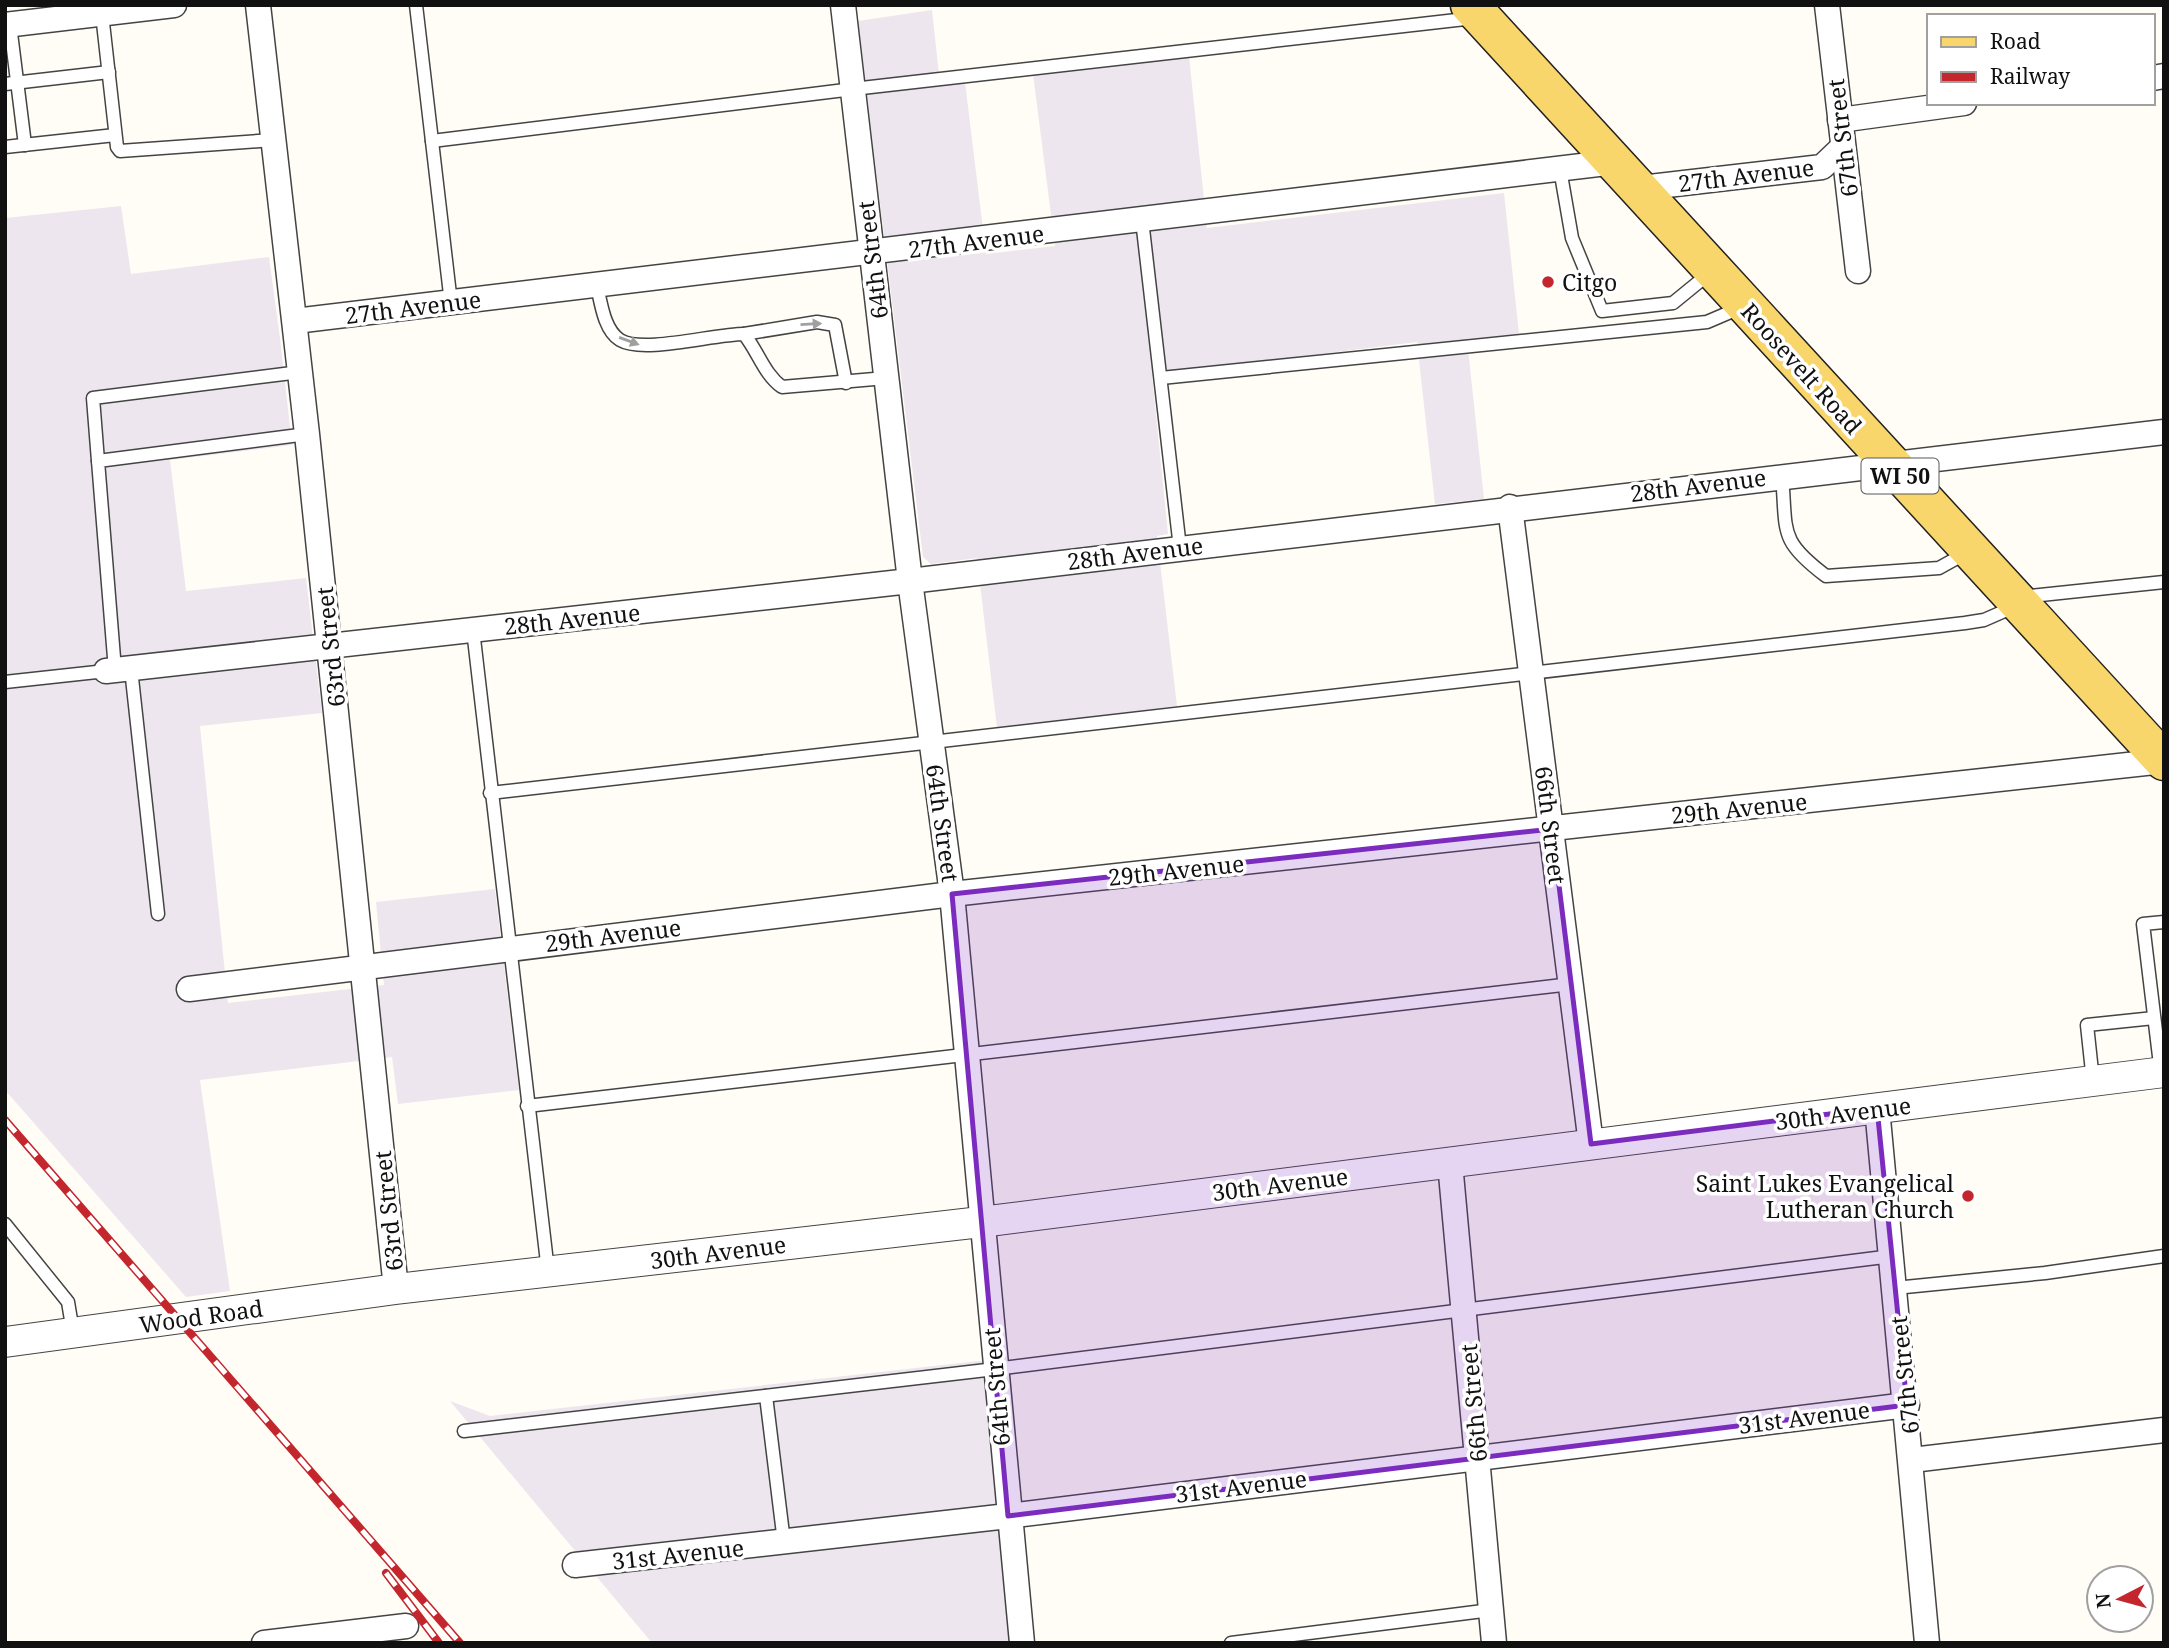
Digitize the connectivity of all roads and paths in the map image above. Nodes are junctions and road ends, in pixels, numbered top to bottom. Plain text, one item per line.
1 (174, 5) edge
2 (257, 5) edge
3 (416, 5) edge
4 (843, 5) edge
5 (1826, 5) edge
6 (1475, 11) edge
7 (103, 14) junction
8 (8, 25) edge
9 (108, 72) junction
10 (11, 84) edge
11 (853, 89) junction
12 (1949, 105) edge
13 (1840, 120) junction
14 (115, 135) junction
15 (273, 139) junction
16 (432, 141) junction
17 (25, 145) junction
18 (1843, 147) junction
19 (5, 148) edge
20 (1560, 169) junction
21 (1628, 175) junction
22 (1142, 220) junction
23 (871, 254) junction
24 (1714, 270) junction
25 (1858, 271) dead end
26 (597, 286) junction
27 (451, 303) junction
28 (1746, 305) junction
29 (295, 321) junction
30 (744, 334) junction
31 (300, 372) junction
32 (886, 378) junction
33 (1161, 378) junction
34 (846, 383) junction
35 (2164, 432) edge
36 (307, 433) junction
37 (98, 461) junction
38 (1889, 463) junction
39 (1782, 476) junction
40 (1510, 507) junction
41 (1180, 548) junction
42 (1970, 551) junction
43 (910, 581) junction
44 (2164, 583) edge
45 (2017, 601) junction
46 (472, 630) junction
47 (330, 646) junction
48 (117, 670) junction
49 (1531, 673) junction
50 (5, 682) edge
51 (932, 741) junction
52 (2160, 751) edge
53 (490, 793) junction
54 (1552, 829) junction
55 (952, 894) junction
56 (158, 914) dead end
57 (2164, 922) edge
58 (508, 948) junction
59 (363, 966) junction
60 (1571, 984) junction
61 (189, 989) dead end
62 (2154, 1018) junction
63 (966, 1052) junction
64 (2162, 1072) edge
65 (2093, 1081) junction
66 (527, 1106) junction
67 (1877, 1108) junction
68 (1591, 1144) junction
69 (1450, 1163) junction
70 (981, 1222) junction
71 (5, 1224) edge
72 (1892, 1256) junction
73 (2164, 1256) edge
74 (548, 1272) junction
75 (1895, 1288) junction
76 (396, 1289) junction
77 (1464, 1310) junction
78 (73, 1333) junction
79 (5, 1342) edge
80 (995, 1369) junction
81 (766, 1396) junction
82 (1907, 1405) junction
83 (2164, 1430) edge
84 (464, 1432) dead end
85 (1479, 1455) junction
86 (1912, 1460) junction
87 (1008, 1516) junction
88 (784, 1542) junction
89 (575, 1565) dead end
90 (1491, 1610) junction
91 (406, 1626) dead end
92 (264, 1643) edge
93 (1022, 1643) edge
94 (1231, 1643) edge
95 (1494, 1643) edge
96 (1927, 1643) edge

1 - 7 street
2 - 15 street, 63rd Street
3 - 16 lane
4 - 11 street, 64th Street
5 - 13 street, 67th Street
6 - 11 lane
6 - 21 main road, Roosevelt Road / WI 50
7 - 8 street
7 - 9 lane
8 - 10 lane
9 - 10 lane
9 - 14 lane
10 - 17 lane
11 - 16 lane
11 - 23 street, 64th Street
12 - 13 street
13 - 18 street, 67th Street
14 - 15 lane
14 - 17 lane
15 - 29 street, 63rd Street
16 - 27 lane
17 - 19 lane
18 - 21 street, 27th Avenue
18 - 25 street, 67th Street
20 - 21 street, 27th Avenue
20 - 22 street, 27th Avenue
20 - 24 lane
21 - 24 main road, Roosevelt Road / WI 50
22 - 23 street, 27th Avenue
22 - 33 lane
23 - 26 street, 27th Avenue
23 - 32 street, 64th Street
24 - 28 main road, Roosevelt Road / WI 50
26 - 27 street, 27th Avenue
26 -> 30 lane
27 - 29 street, 27th Avenue
28 - 33 lane
28 - 38 main road, Roosevelt Road / WI 50
29 - 31 street, 63rd Street
30 - 34 lane
30 -> 34 lane
31 - 36 street, 63rd Street
31 - 37 lane
32 - 34 lane
32 - 43 street, 64th Street
33 - 41 lane
35 - 38 street, 28th Avenue
36 - 37 lane
36 - 47 street, 63rd Street
37 - 48 lane
38 - 39 street, 28th Avenue
38 - 42 main road, Roosevelt Road / WI 50
39 - 40 street, 28th Avenue
39 - 42 lane
40 - 41 street, 28th Avenue
40 - 49 street, 66th Street
41 - 43 street, 28th Avenue
42 - 45 main road, Roosevelt Road / WI 50
43 - 46 street, 28th Avenue
43 - 51 street, 64th Street
44 - 45 lane
45 - 49 lane
45 - 52 main road, Roosevelt Road / WI 50
46 - 47 street, 28th Avenue
46 - 53 lane
47 - 48 street, 28th Avenue
47 - 59 street, 63rd Street
48 - 50 lane
48 - 56 lane
49 - 51 lane
49 - 54 street, 66th Street
51 - 53 lane
51 - 55 street, 64th Street
52 - 54 street, 29th Avenue
53 - 58 lane
54 - 55 street, 29th Avenue
54 - 60 street, 66th Street
55 - 58 street, 29th Avenue
55 - 63 street, 64th Street
57 - 62 lane
58 - 59 street, 29th Avenue
58 - 66 lane
59 - 61 street, 29th Avenue
59 - 76 street, 63rd Street
60 - 63 lane
60 - 68 street, 66th Street
62 - 64 lane
62 - 65 lane
63 - 66 lane
63 - 70 street, 64th Street
64 - 65 street, 30th Avenue
65 - 67 street, 30th Avenue
66 - 74 lane
67 - 68 street, 30th Avenue
67 - 72 street, 67th Street
68 - 69 street, 30th Avenue
69 - 70 street, 30th Avenue
69 - 77 street, 66th Street
70 - 74 street, 30th Avenue
70 - 80 street, 64th Street
71 - 78 lane
72 - 75 street, 67th Street
72 - 77 lane
73 - 75 lane
74 - 76 street, 30th Avenue
75 - 82 street, 67th Street
76 - 78 street, Wood Road
77 - 80 lane
77 - 85 street, 66th Street
78 - 79 street, Wood Road
80 - 81 lane
80 - 87 street, 64th Street
81 - 84 lane
81 - 88 lane
82 - 85 street, 31st Avenue
82 - 86 street, 67th Street
83 - 86 street
85 - 87 street, 31st Avenue
85 - 90 street, 66th Street
86 - 96 street, 67th Street
87 - 88 street, 31st Avenue
87 - 93 street, 64th Street
88 - 89 street, 31st Avenue
90 - 94 lane
90 - 95 street, 66th Street
91 - 92 street

